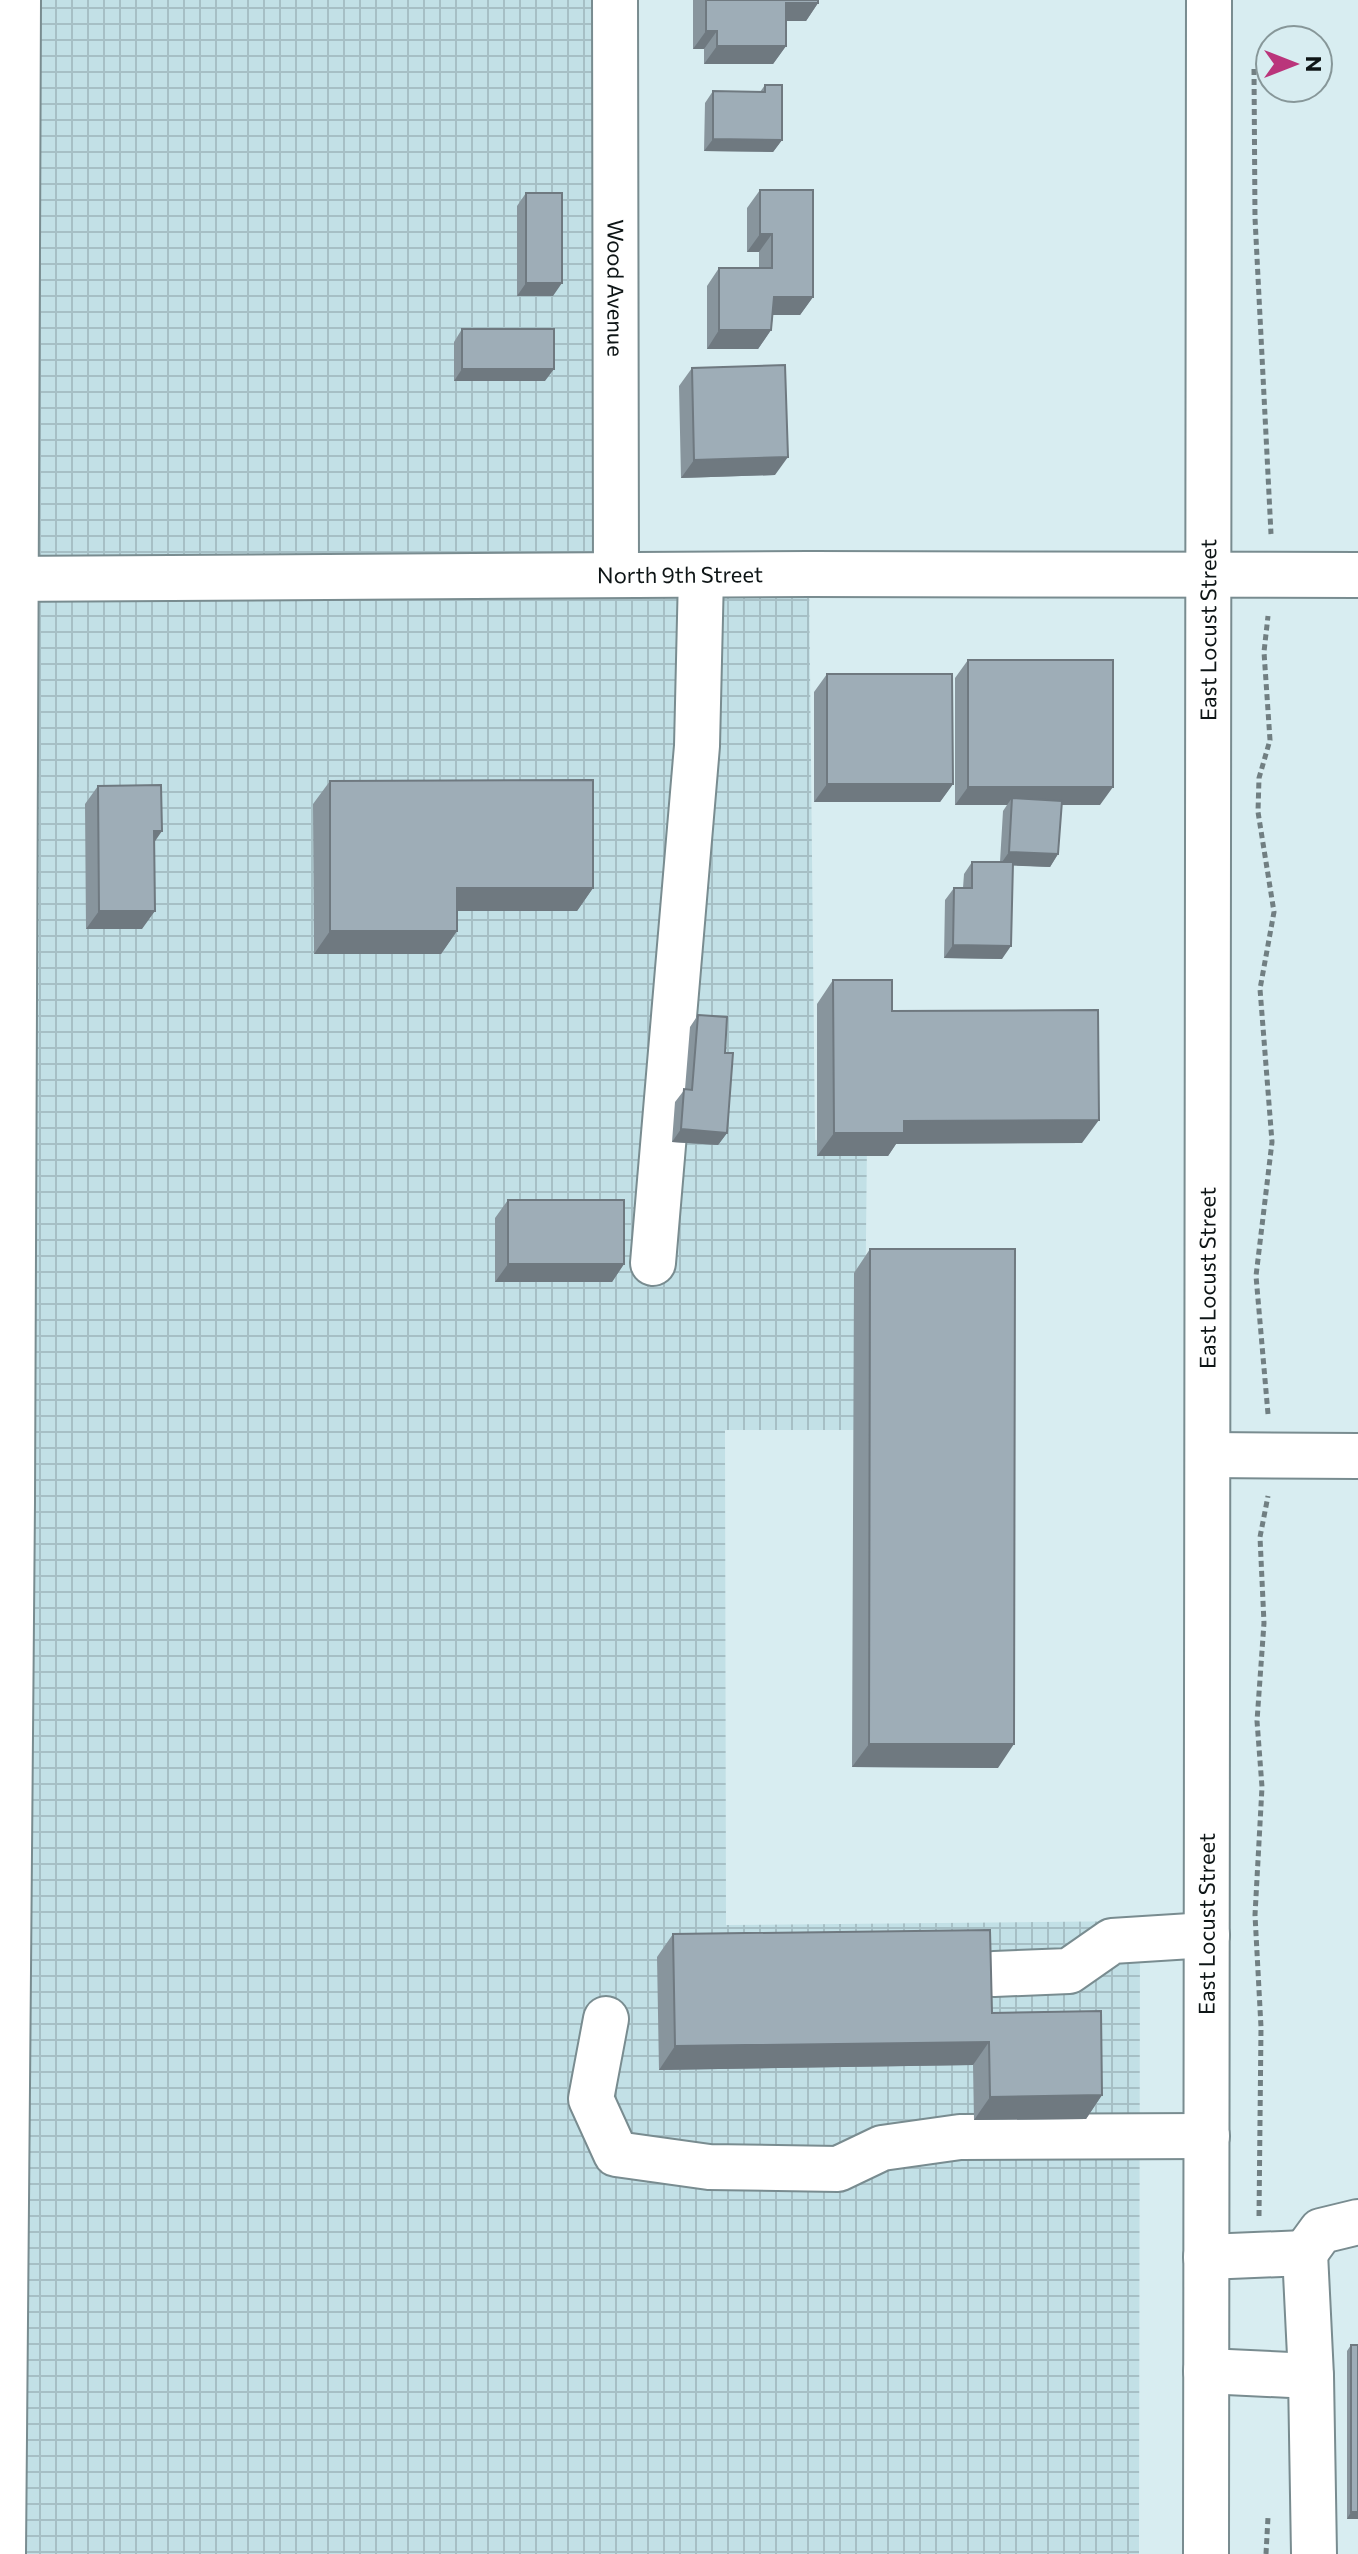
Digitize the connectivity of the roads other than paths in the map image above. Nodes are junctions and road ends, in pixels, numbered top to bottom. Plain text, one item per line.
1 (18, 0) edge
2 (615, 0) edge
3 (1209, 0) edge
4 (616, 575) junction
5 (701, 575) junction
6 (1358, 575) edge
7 (1208, 576) junction
8 (7, 579) edge
9 (653, 1263) dead end
10 (1208, 1455) junction
11 (1358, 1456) edge
12 (6, 1466) edge
13 (1207, 1935) junction
14 (994, 1974) edge
15 (606, 2019) dead end
16 (1207, 2136) junction
17 (1358, 2222) edge
18 (1305, 2253) junction
19 (1206, 2257) junction
20 (1206, 2371) junction
21 (1311, 2376) junction
22 (3, 2554) edge
23 (1206, 2554) edge
24 (1314, 2554) edge

1 - 8 street
2 - 4 street, Wood Avenue
3 - 7 street, East Locust Street
4 - 5 street, North 9th Street
4 - 8 street, North 9th Street
5 - 7 street, North 9th Street
5 - 9 street
6 - 7 street, North 9th Street
7 - 10 street, East Locust Street
8 - 12 street
10 - 11 street
10 - 13 street, East Locust Street
12 - 22 street
13 - 14 street
13 - 16 street, East Locust Street
15 - 16 street
16 - 19 street, East Locust Street
17 - 18 street
18 - 19 street
18 - 21 street
19 - 20 street, East Locust Street
20 - 21 street
20 - 23 street, East Locust Street
21 - 24 street

